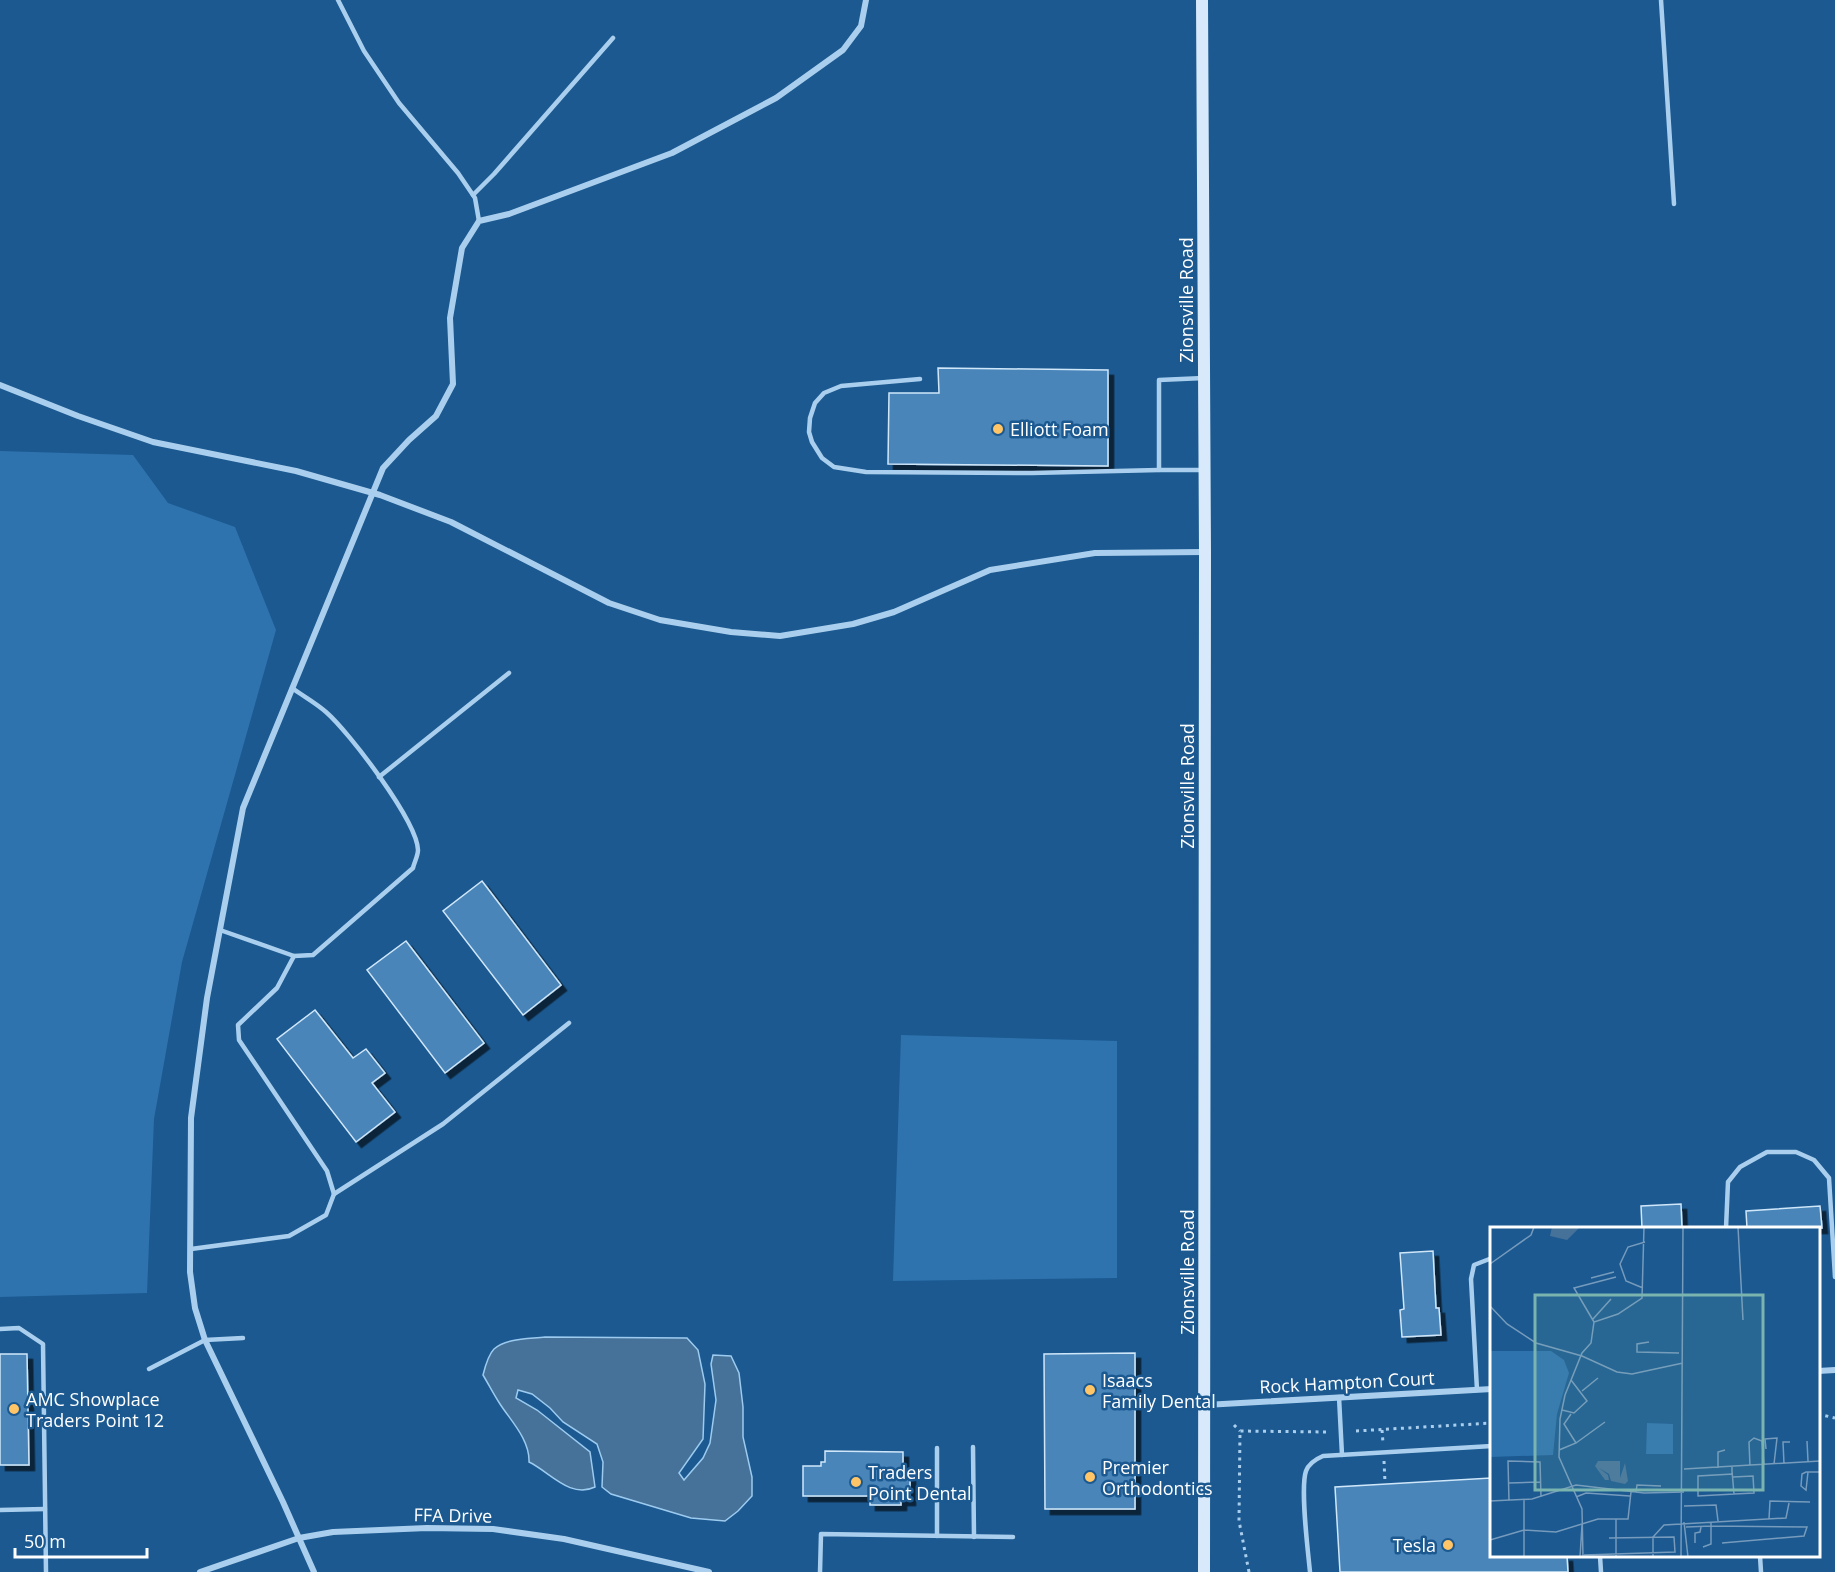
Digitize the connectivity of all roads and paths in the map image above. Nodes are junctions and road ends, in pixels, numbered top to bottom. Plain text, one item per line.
1 (338, 0) edge
2 (866, 0) edge
3 (1202, 0) edge
4 (1661, 0) edge
5 (612, 38) dead end
6 (473, 195) junction
7 (1674, 204) dead end
8 (479, 221) junction
9 (1204, 378) junction
10 (920, 379) dead end
11 (0, 385) edge
12 (1159, 470) junction
13 (1204, 470) junction
14 (372, 493) junction
15 (1205, 552) junction
16 (508, 673) dead end
17 (292, 688) junction
18 (379, 777) junction
19 (220, 930) junction
20 (294, 956) junction
21 (569, 1023) dead end
22 (334, 1194) junction
23 (1726, 1227) edge
24 (191, 1249) junction
25 (1490, 1258) edge
26 (1835, 1277) edge
27 (0, 1329) edge
28 (243, 1338) dead end
29 (205, 1340) junction
30 (149, 1369) dead end
31 (1835, 1370) edge
32 (1820, 1371) edge
33 (1490, 1389) edge
34 (1477, 1390) junction
35 (1339, 1397) junction
36 (1205, 1405) junction
37 (1820, 1414) edge
38 (1835, 1418) edge
39 (1490, 1423) edge
40 (1234, 1425) dead end
41 (1382, 1430) junction
42 (1240, 1431) junction
43 (1356, 1431) dead end
44 (1328, 1432) dead end
45 (1383, 1441) dead end
46 (1490, 1446) edge
47 (973, 1447) dead end
48 (937, 1448) dead end
49 (1342, 1455) junction
50 (45, 1509) junction
51 (0, 1510) edge
52 (937, 1536) junction
53 (974, 1537) junction
54 (1013, 1537) dead end
55 (299, 1538) junction
56 (1600, 1557) edge
57 (1760, 1557) edge
58 (46, 1572) edge
59 (200, 1572) edge
60 (314, 1572) edge
61 (708, 1572) edge
62 (820, 1572) edge
63 (1204, 1572) edge
64 (1249, 1572) edge
65 (1310, 1572) edge
66 (1601, 1572) edge
67 (1761, 1572) edge

1 - 6 lane
2 - 8 street
3 - 9 main road, Zionsville Road
4 - 7 lane
5 - 6 lane
6 - 8 lane
8 - 14 street
9 - 12 lane
9 - 13 main road, Zionsville Road
10 - 12 lane
11 - 14 street
12 - 13 lane
13 - 15 main road, Zionsville Road
14 - 15 street
14 - 17 street
15 - 36 main road, Zionsville Road
16 - 18 lane
17 - 18 lane
17 - 19 street
18 - 20 lane
19 - 20 lane
19 - 24 street
20 - 22 lane
21 - 22 lane
22 - 24 lane
23 - 26 lane
24 - 29 street
25 - 34 lane
27 - 50 lane
28 - 29 lane
29 - 30 lane
29 - 55 street
31 - 32 street
33 - 34 street, Rock Hampton Court
34 - 35 street, Rock Hampton Court
35 - 36 street, Rock Hampton Court
35 - 49 lane
36 - 63 main road, Zionsville Road
37 - 38 path
39 - 41 path
40 - 42 path
41 - 43 path
41 - 45 path
42 - 44 path
42 - 64 path
46 - 49 lane
47 - 53 lane
48 - 52 lane
49 - 65 lane
50 - 51 lane
50 - 58 lane
52 - 53 lane
52 - 62 lane
53 - 54 lane
55 - 59 street, FFA Drive
55 - 60 street
55 - 61 street, FFA Drive
56 - 66 lane
57 - 67 lane

